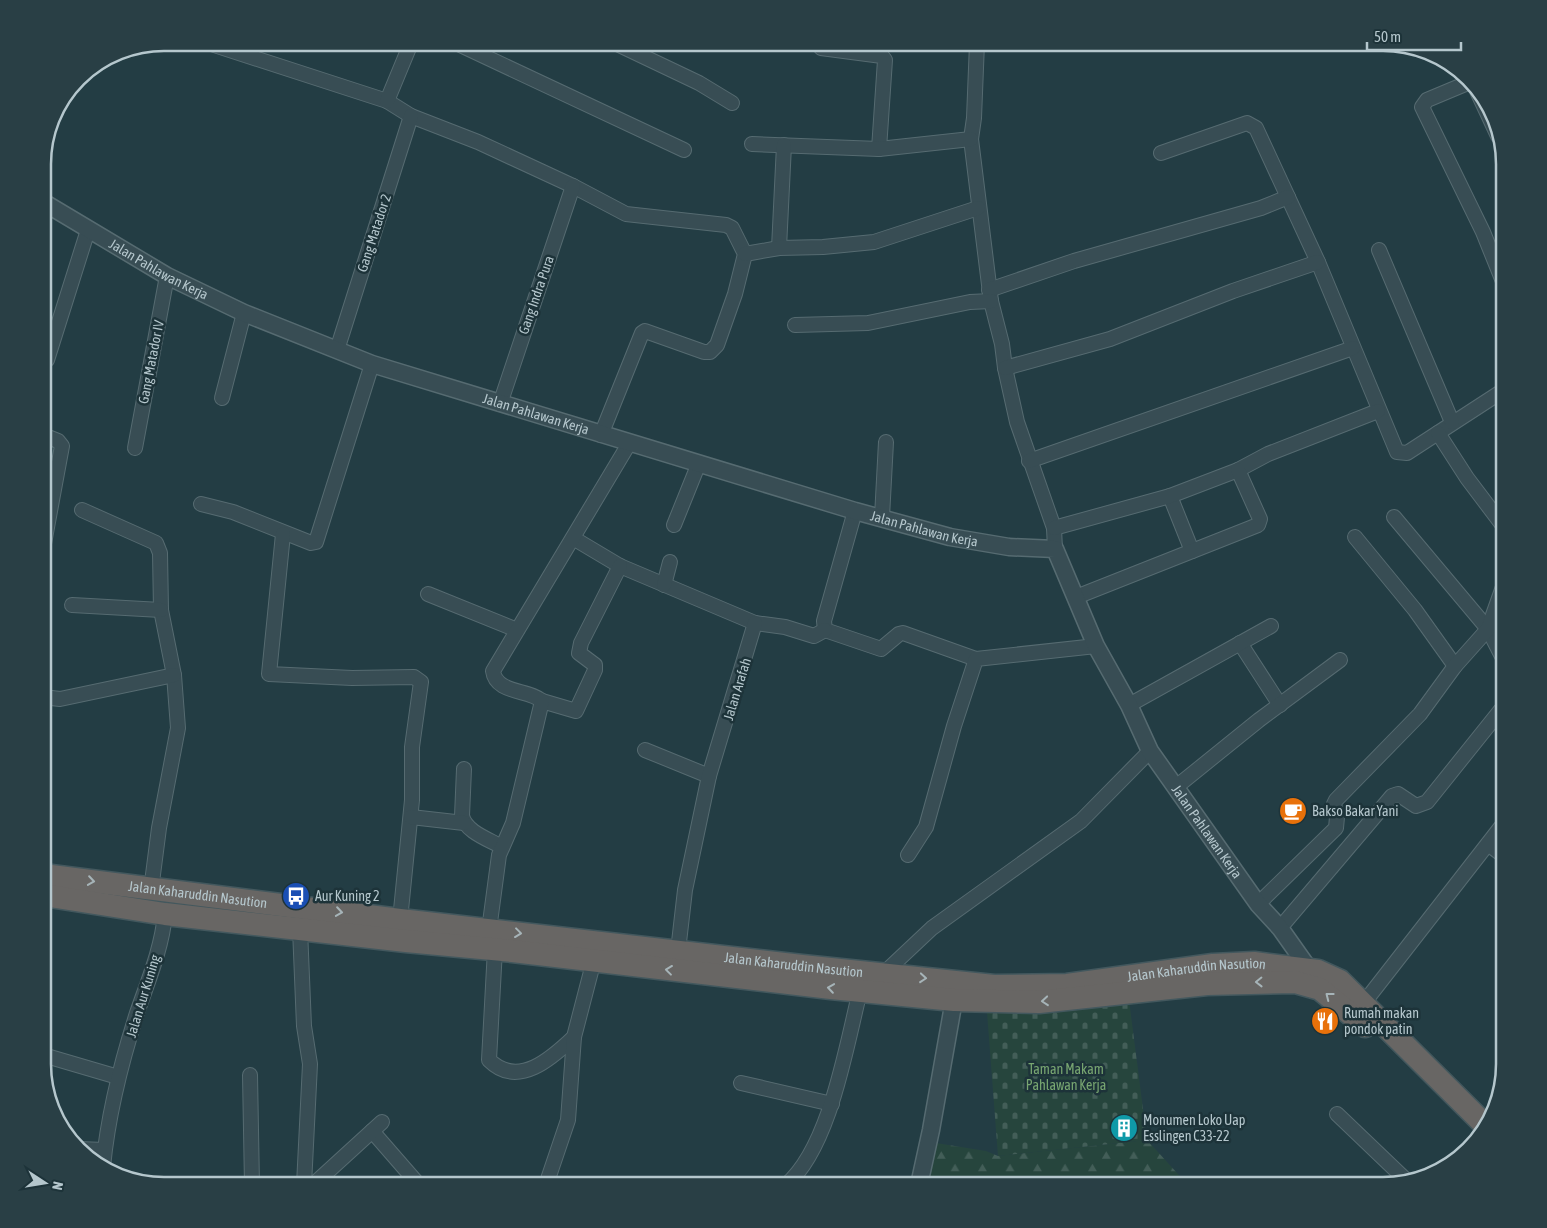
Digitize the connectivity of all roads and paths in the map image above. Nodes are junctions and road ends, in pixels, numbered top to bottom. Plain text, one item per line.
1 (235, 51) edge
2 (407, 51) edge
3 (475, 51) edge
4 (633, 51) edge
5 (844, 51) edge
6 (976, 51) edge
7 (1464, 85) edge
8 (388, 101) junction
9 (732, 103) dead end
10 (411, 116) junction
11 (971, 139) junction
12 (752, 144) dead end
13 (784, 145) junction
14 (879, 149) junction
15 (684, 150) dead end
16 (1161, 153) dead end
17 (573, 186) junction
18 (1288, 196) junction
19 (51, 207) edge
20 (978, 208) junction
21 (88, 230) junction
22 (779, 248) junction
23 (1380, 250) dead end
24 (745, 254) junction
25 (1318, 262) junction
26 (1496, 264) edge
27 (167, 276) junction
28 (990, 296) junction
29 (244, 313) junction
30 (795, 324) dead end
31 (51, 347) edge
32 (1353, 348) junction
33 (337, 350) junction
34 (372, 364) junction
35 (1005, 368) junction
36 (1496, 395) edge
37 (222, 398) dead end
38 (500, 404) junction
39 (1378, 411) junction
40 (1452, 422) junction
41 (1438, 433) junction
42 (602, 435) junction
43 (51, 438) edge
44 (630, 442) junction
45 (886, 442) dead end
46 (135, 448) dead end
47 (1029, 461) junction
48 (698, 463) junction
49 (1238, 470) junction
50 (1170, 496) junction
51 (201, 504) dead end
52 (51, 506) edge
53 (82, 510) dead end
54 (855, 511) junction
55 (882, 517) junction
56 (1394, 517) dead end
57 (1496, 517) edge
58 (674, 525) dead end
59 (1054, 528) junction
60 (283, 534) junction
61 (1356, 537) dead end
62 (573, 538) junction
63 (1055, 549) junction
64 (1192, 551) junction
65 (670, 562) dead end
66 (620, 566) junction
67 (664, 586) junction
68 (428, 594) dead end
69 (1076, 597) junction
70 (72, 604) dead end
71 (1496, 606) edge
72 (161, 610) junction
73 (755, 623) junction
74 (1271, 626) dead end
75 (1488, 629) junction
76 (517, 630) junction
77 (825, 630) junction
78 (1240, 643) junction
79 (1496, 644) edge
80 (1096, 646) junction
81 (976, 659) junction
82 (1340, 660) dead end
83 (1455, 666) junction
84 (174, 675) junction
85 (51, 698) edge
86 (542, 701) junction
87 (1129, 705) junction
88 (1280, 705) junction
89 (1496, 716) edge
90 (645, 750) dead end
91 (1150, 751) junction
92 (464, 769) dead end
93 (709, 776) junction
94 (1176, 787) junction
95 (411, 816) junction
96 (464, 823) junction
97 (1496, 834) edge
98 (1488, 844) junction
99 (502, 847) junction
100 (1496, 850) edge
101 (908, 855) dead end
102 (51, 876) edge
103 (151, 890) junction
104 (51, 896) edge
105 (1258, 904) junction
106 (165, 914) junction
107 (400, 920) junction
108 (1280, 928) junction
109 (300, 929) junction
110 (492, 939) junction
111 (678, 952) junction
112 (594, 960) junction
113 (801, 975) junction
114 (882, 975) junction
115 (1308, 977) junction
116 (860, 991) junction
117 (954, 1000) junction
118 (1363, 1004) junction
119 (574, 1037) junction
120 (51, 1057) edge
121 (250, 1075) dead end
122 (118, 1077) junction
123 (741, 1084) dead end
124 (832, 1104) junction
125 (1337, 1114) dead end
126 (1480, 1121) edge
127 (1473, 1132) edge
128 (91, 1149) edge
129 (104, 1150) junction
130 (103, 1159) edge
131 (1401, 1176) edge
132 (252, 1177) edge
133 (305, 1177) edge
134 (323, 1177) edge
135 (413, 1177) edge
136 (549, 1177) edge
137 (794, 1177) edge
138 (921, 1177) edge

1 - 8 street
2 - 8 street
3 - 15 street
4 - 9 street
5 - 14 street
6 - 11 street, Jalan Pahlawan Kerja
7 - 26 street
8 - 10 street
10 - 17 street
10 - 33 street, Gang Matador 2
11 - 14 street
11 - 20 street, Jalan Pahlawan Kerja
12 - 13 street
13 - 14 street
13 - 22 street
16 - 18 street
17 - 24 street
17 - 38 street, Gang Indra Pura
18 - 25 street
18 - 28 street
19 - 21 street, Jalan Pahlawan Kerja
20 - 22 street
20 - 28 street, Jalan Pahlawan Kerja
21 - 27 street, Jalan Pahlawan Kerja
21 - 31 street
22 - 24 street
23 - 40 street
24 - 42 street
25 - 32 street
25 - 35 street
27 - 29 street, Jalan Pahlawan Kerja
27 - 46 street, Gang Matador IV
28 - 30 street
28 - 35 street, Jalan Pahlawan Kerja
29 - 33 street, Jalan Pahlawan Kerja
29 - 37 street
32 - 39 street
32 - 47 street
33 - 34 street, Jalan Pahlawan Kerja
34 - 38 street, Jalan Pahlawan Kerja
34 - 60 street
35 - 47 street, Jalan Pahlawan Kerja
36 - 40 street
38 - 42 street, Jalan Pahlawan Kerja
39 - 41 street
39 - 49 street
40 - 41 street
41 - 57 street
42 - 44 street, Jalan Pahlawan Kerja
43 - 52 street
44 - 48 street, Jalan Pahlawan Kerja
44 - 62 street
45 - 55 street
47 - 59 street, Jalan Pahlawan Kerja
48 - 54 street, Jalan Pahlawan Kerja
48 - 58 street
49 - 50 street
49 - 64 street
50 - 59 street
50 - 64 street
51 - 60 street
53 - 72 street
54 - 55 street, Jalan Pahlawan Kerja
54 - 77 street
55 - 63 street, Jalan Pahlawan Kerja
56 - 75 street
59 - 63 street, Jalan Pahlawan Kerja
60 - 95 street
61 - 83 street
62 - 66 street
62 - 76 street
63 - 69 street, Jalan Pahlawan Kerja
64 - 69 street
65 - 67 street
66 - 67 street
66 - 86 street
67 - 73 street
68 - 76 street
69 - 80 street, Jalan Pahlawan Kerja
70 - 72 street
71 - 75 street
72 - 84 street
73 - 77 street
73 - 93 street, Jalan Arafah
74 - 78 street
75 - 79 street
75 - 83 street
76 - 86 street
77 - 81 street
78 - 87 street
78 - 88 street
80 - 81 street
80 - 87 street, Jalan Pahlawan Kerja
81 - 101 street
82 - 88 street
83 - 105 street
84 - 85 street
84 - 103 street
86 - 99 street
87 - 91 street, Jalan Pahlawan Kerja
88 - 94 street
89 - 108 street
90 - 93 street
91 - 94 street, Jalan Pahlawan Kerja
91 - 114 street
92 - 96 street
93 - 111 street, Jalan Arafah
94 - 105 street, Jalan Pahlawan Kerja
95 - 96 street
95 - 107 street
96 - 99 street
97 - 98 street
98 - 100 street
98 - 118 street
99 - 110 street
102 -> 103 highway, Jalan Kaharuddin Nasution
103 -> 107 highway, Jalan Kaharuddin Nasution
104 - 106 highway, Jalan Kaharuddin Nasution
105 - 108 street, Jalan Pahlawan Kerja
106 - 109 highway, Jalan Kaharuddin Nasution
106 - 122 street, Jalan Aur Kuning
107 - 110 highway, Jalan Kaharuddin Nasution
108 - 115 street, Jalan Pahlawan Kerja
109 - 110 highway, Jalan Kaharuddin Nasution
109 - 133 street
110 -> 111 highway, Jalan Kaharuddin Nasution
110 - 112 highway, Jalan Kaharuddin Nasution
110 - 119 street
111 - 113 highway, Jalan Kaharuddin Nasution
113 -> 112 highway, Jalan Kaharuddin Nasution
112 - 119 street
113 - 114 highway, Jalan Kaharuddin Nasution
116 -> 113 highway, Jalan Kaharuddin Nasution
114 -> 115 highway, Jalan Kaharuddin Nasution
115 -> 117 highway, Jalan Kaharuddin Nasution
115 - 118 highway, Jalan Kaharuddin Nasution
127 -> 115 highway, Jalan Kaharuddin Nasution
116 - 117 highway, Jalan Kaharuddin Nasution
116 - 124 street
117 - 138 street
118 - 126 highway, Jalan Kaharuddin Nasution
119 - 136 street
120 - 122 street
121 - 132 street
122 - 129 street, Jalan Aur Kuning
123 - 124 street
124 - 137 street
125 - 131 street
128 - 129 street
129 - 130 street, Jalan Aur Kuning
134 - 135 street

